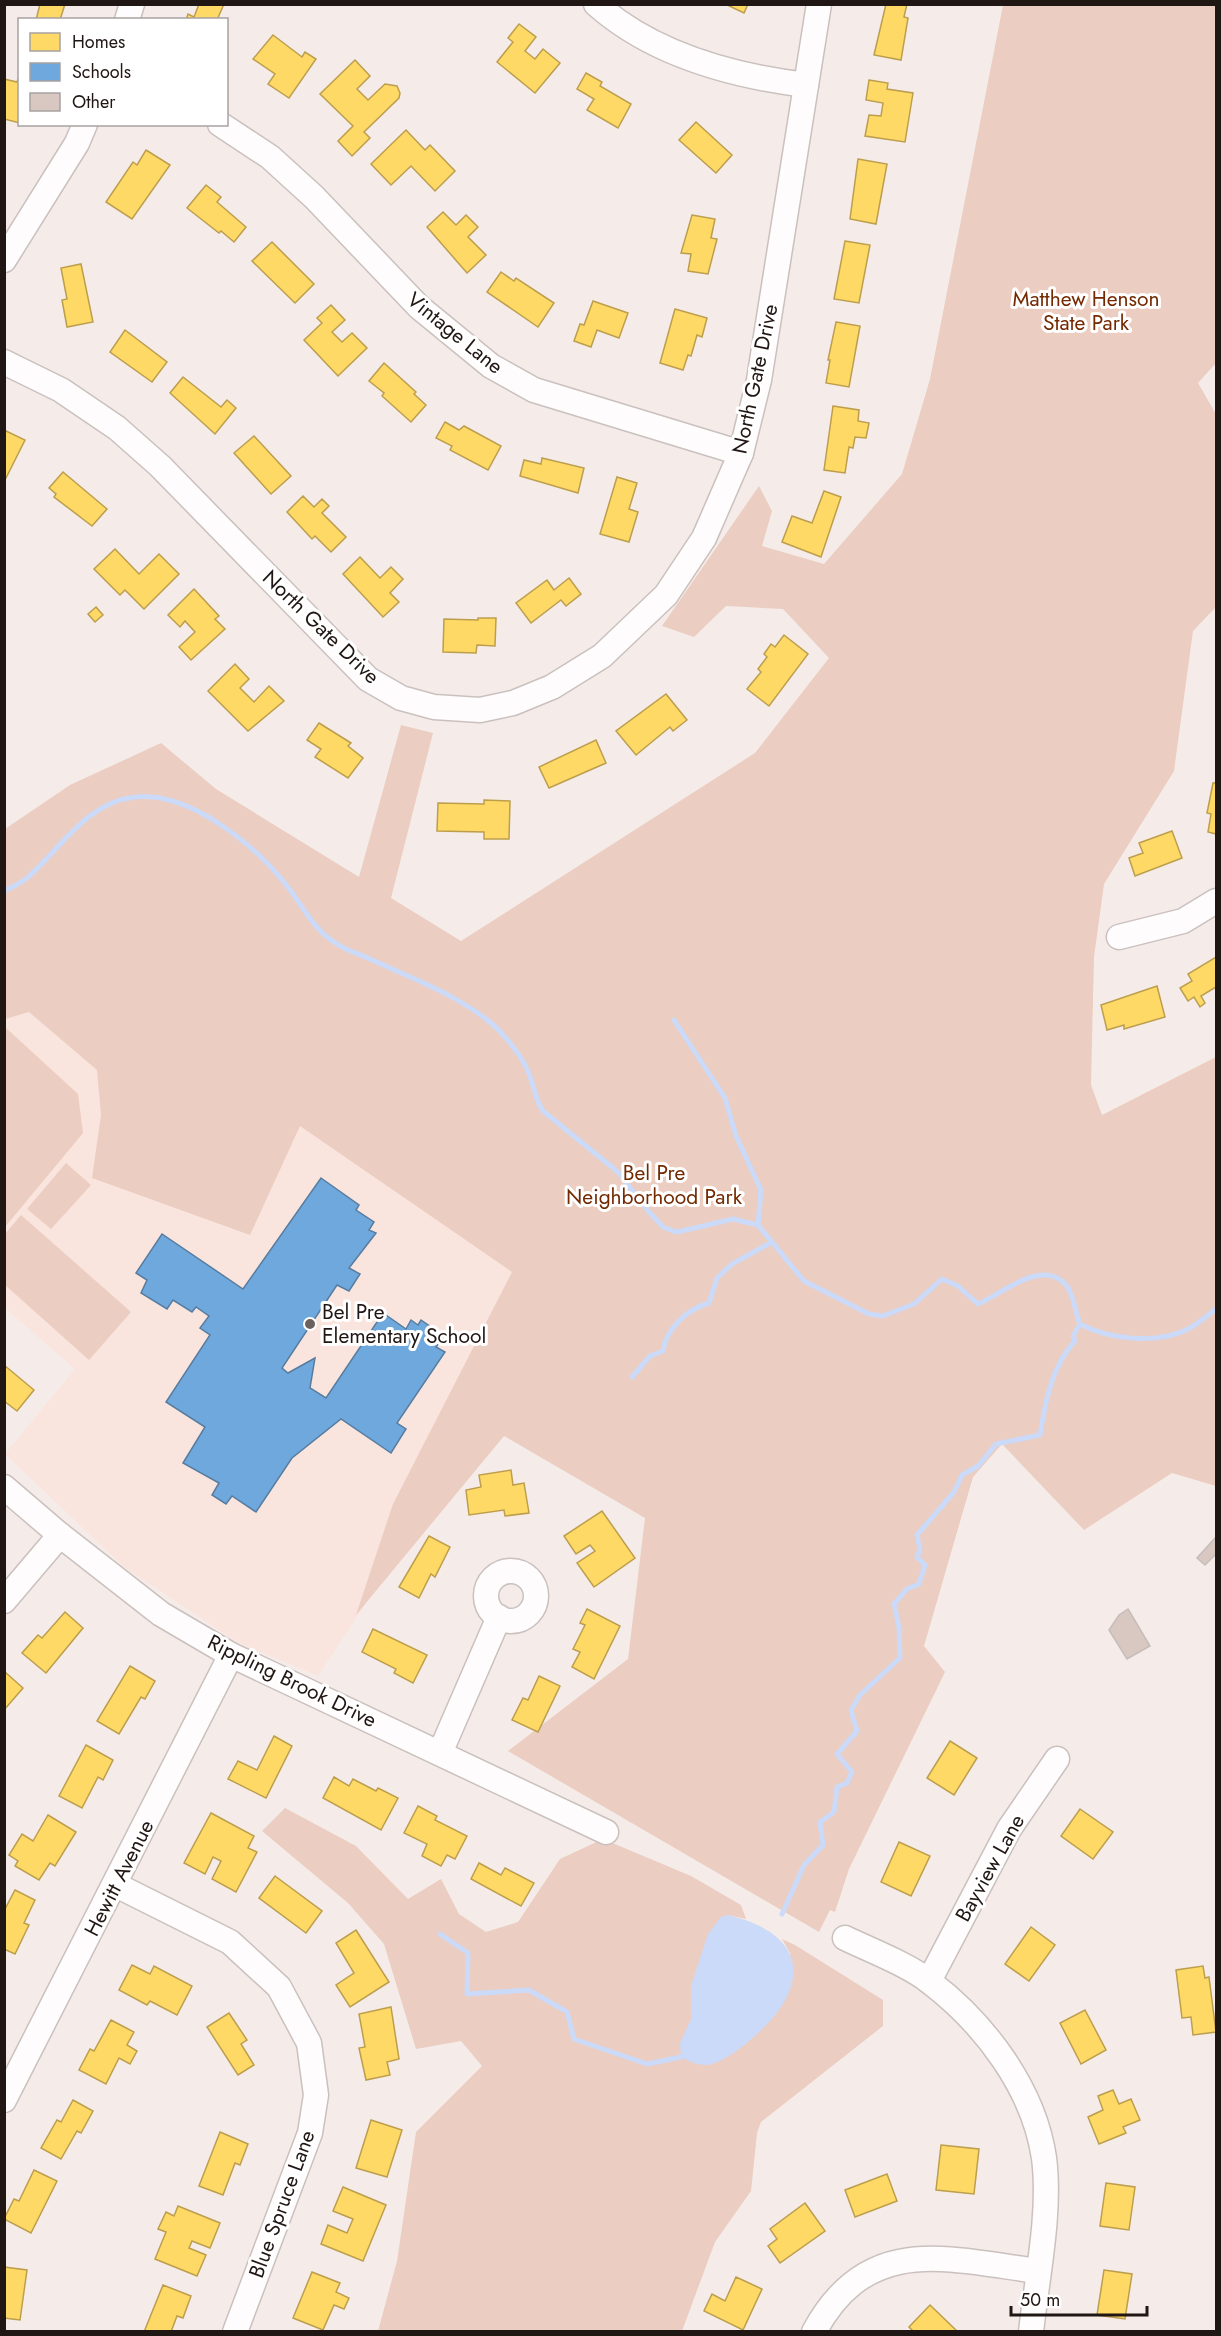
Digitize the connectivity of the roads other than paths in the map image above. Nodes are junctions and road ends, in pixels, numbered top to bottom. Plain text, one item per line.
1 (596, 4) edge
2 (819, 4) edge
3 (806, 85) junction
4 (84, 126) edge
5 (223, 126) edge
6 (4, 260) edge
7 (4, 362) edge
8 (741, 453) junction
9 (1216, 901) edge
10 (1119, 937) dead end
11 (4, 1487) edge
12 (60, 1535) junction
13 (4, 1601) edge
14 (499, 1617) dead end
15 (231, 1655) junction
16 (440, 1753) junction
17 (1057, 1759) dead end
18 (606, 1832) dead end
19 (116, 1885) junction
20 (845, 1938) dead end
21 (929, 1981) junction
22 (4, 2100) edge
23 (1038, 2271) junction
24 (235, 2331) edge
25 (814, 2331) edge
26 (1031, 2331) edge

1 - 3 street
2 - 3 street, North Gate Drive
3 - 8 street, North Gate Drive
4 - 6 street
5 - 8 street, Vintage Lane
7 - 8 street, North Gate Drive
9 - 10 street
11 - 12 street, Rippling Brook Drive
12 - 13 street
12 - 15 street, Rippling Brook Drive
14 - 16 street
15 - 16 street, Rippling Brook Drive
15 - 19 street, Hewitt Avenue
16 - 18 street, Rippling Brook Drive
17 - 21 street, Bayview Lane
19 - 22 street, Hewitt Avenue
19 - 24 street, Blue Spruce Lane
20 - 21 street
21 - 23 street
23 - 25 street
23 - 26 street

